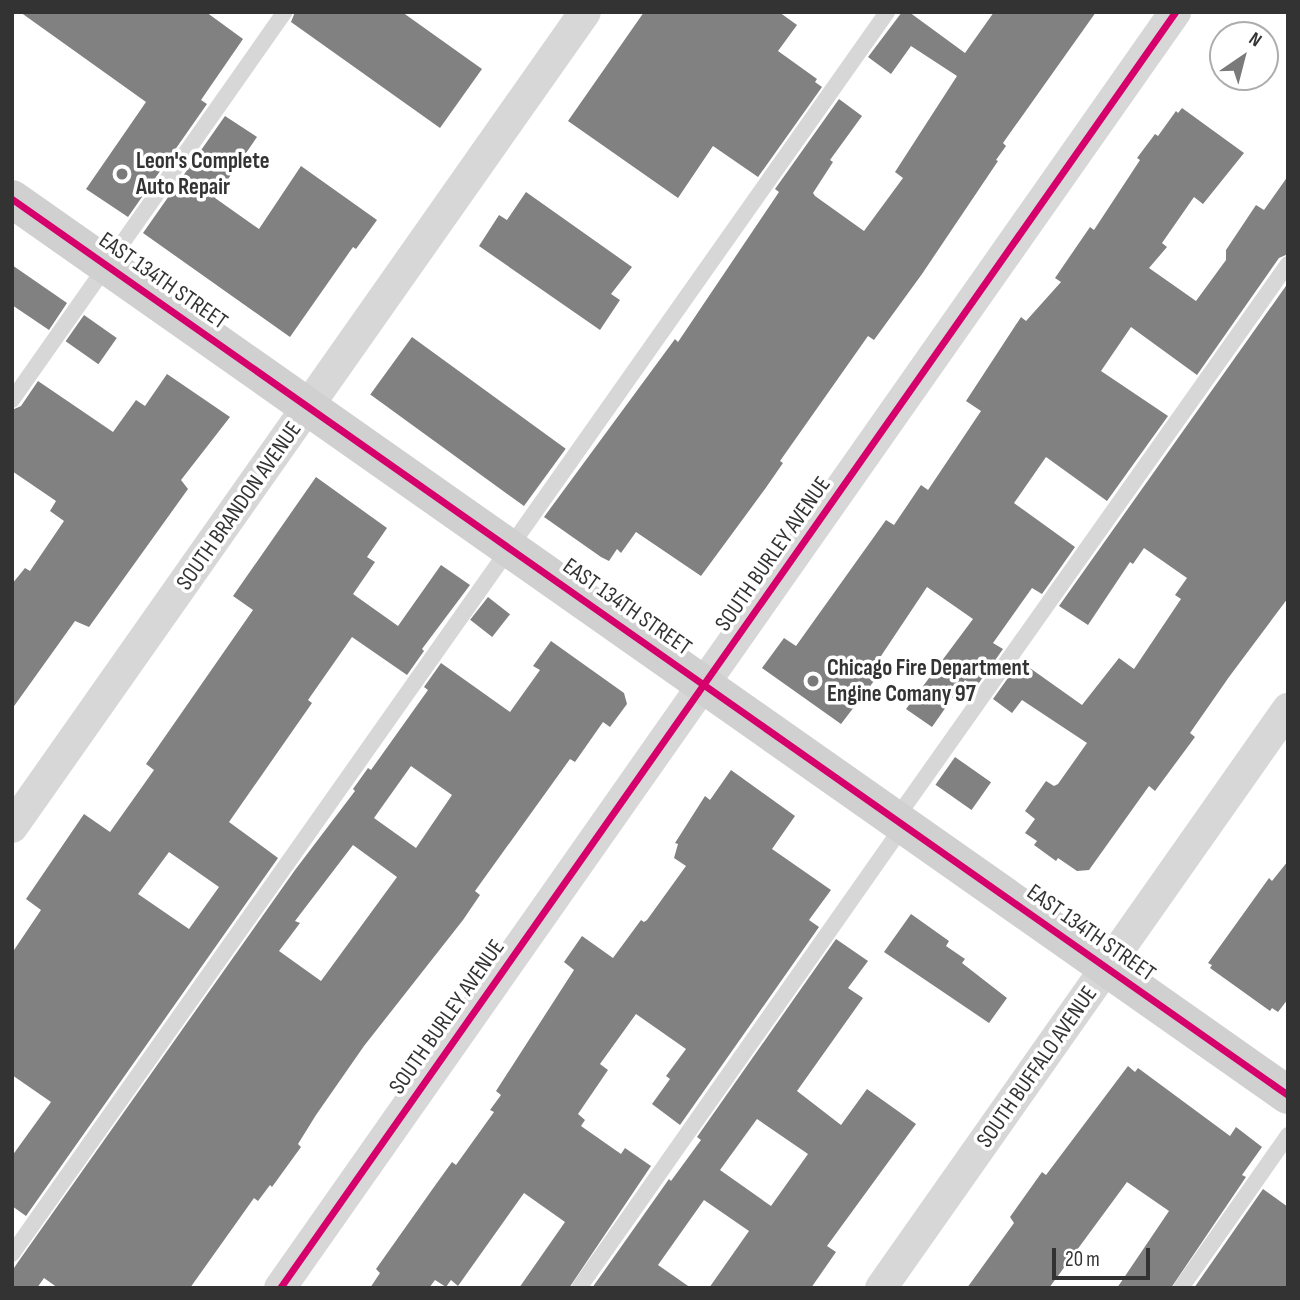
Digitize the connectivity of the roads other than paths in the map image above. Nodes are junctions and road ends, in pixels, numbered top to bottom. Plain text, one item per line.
1 (285, 12) edge
2 (585, 12) edge
3 (887, 12) edge
4 (1175, 12) edge
5 (12, 199) edge
6 (1288, 264) edge
7 (107, 265) junction
8 (12, 400) edge
9 (309, 407) junction
10 (509, 548) junction
11 (704, 686) junction
12 (1288, 709) edge
13 (899, 823) junction
14 (12, 827) edge
15 (1107, 968) junction
16 (1288, 1095) edge
17 (1288, 1135) edge
18 (12, 1254) edge
19 (280, 1288) edge
20 (579, 1288) edge
21 (881, 1288) edge
22 (1181, 1288) edge

1 - 7 lane
2 - 9 street, SOUTH BRANDON AVENUE
3 - 10 lane
4 - 11 street, SOUTH BURLEY AVENUE
5 - 7 street, EAST 134TH STREET
6 - 13 lane
7 - 8 lane
7 - 9 street, EAST 134TH STREET
9 - 10 street, EAST 134TH STREET
9 - 14 street, SOUTH BRANDON AVENUE
10 - 11 street, EAST 134TH STREET
10 - 18 lane
11 - 13 street, EAST 134TH STREET
11 - 19 street, SOUTH BURLEY AVENUE
12 - 15 street, SOUTH BUFFALO AVENUE
13 - 15 street, EAST 134TH STREET
13 - 20 lane
15 - 16 street, EAST 134TH STREET
15 - 21 street, SOUTH BUFFALO AVENUE
17 - 22 lane

